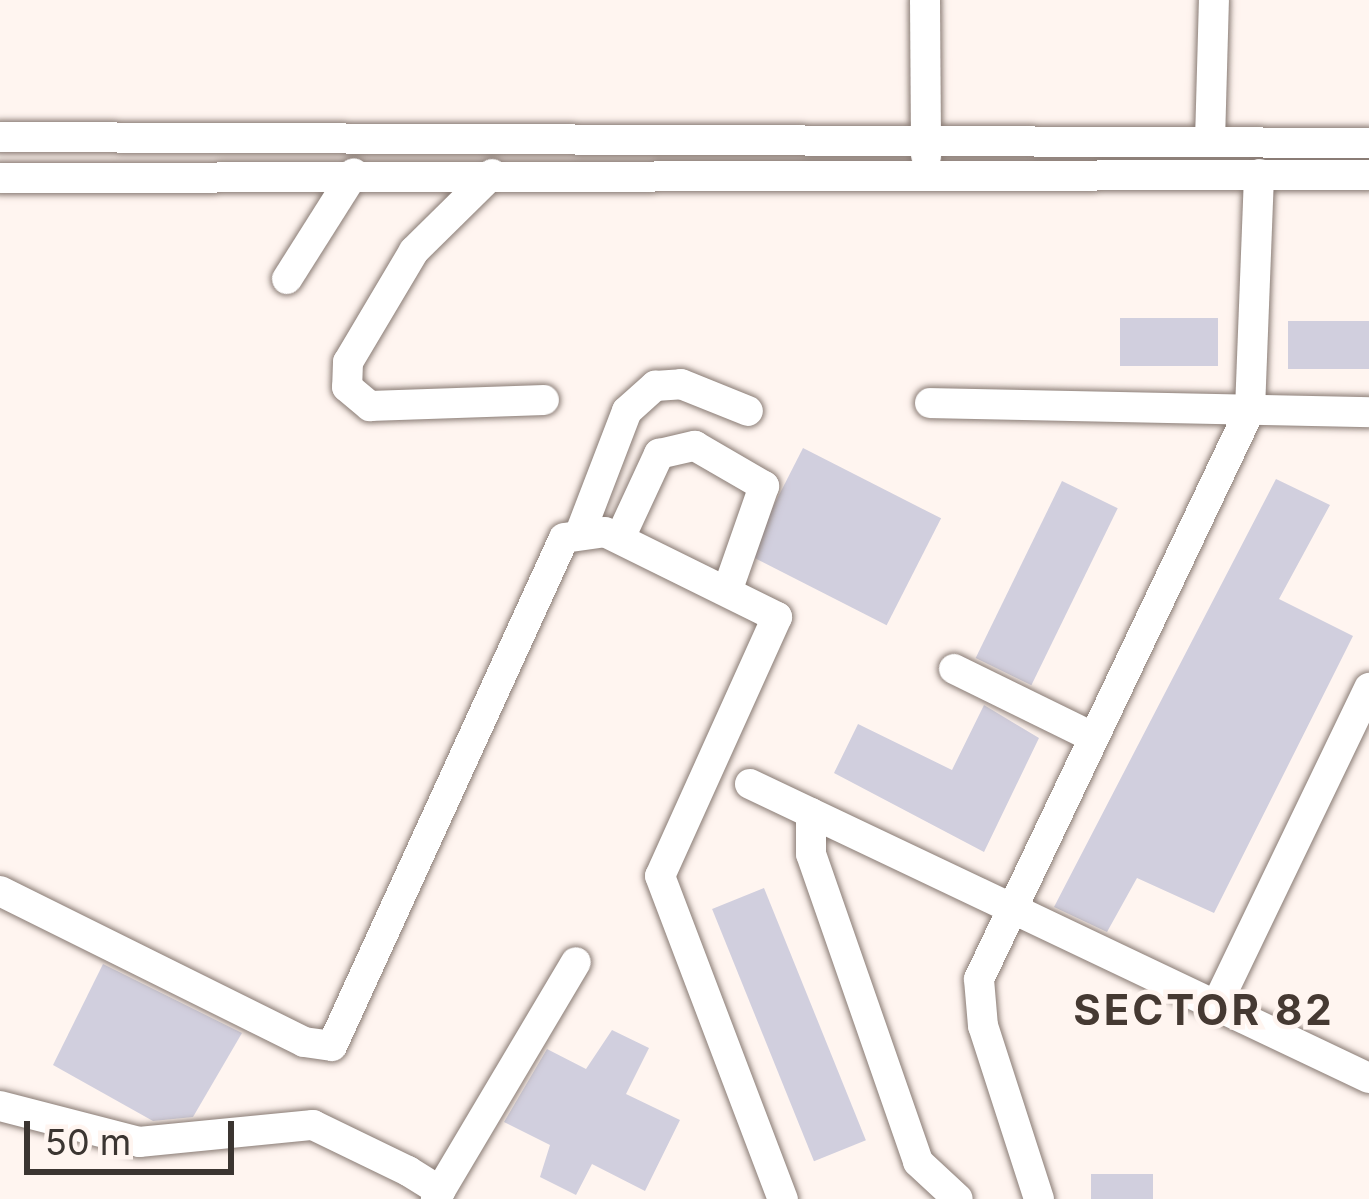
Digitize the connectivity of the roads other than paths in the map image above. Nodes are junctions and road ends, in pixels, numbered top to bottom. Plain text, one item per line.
1 (925, 0) edge
2 (1214, 0) edge
3 (0, 137) edge
4 (925, 139) junction
5 (1210, 141) junction
6 (1369, 142) edge
7 (354, 173) junction
8 (492, 174) junction
9 (1259, 174) junction
10 (1369, 175) edge
11 (0, 178) edge
12 (926, 178) junction
13 (287, 279) dead end
14 (544, 400) dead end
15 (930, 403) dead end
16 (1250, 410) junction
17 (748, 411) dead end
18 (1369, 412) edge
19 (582, 528) junction
20 (620, 538) junction
21 (729, 586) junction
22 (954, 669) dead end
23 (1369, 688) edge
24 (1091, 736) junction
25 (750, 784) dead end
26 (811, 813) junction
27 (0, 891) edge
28 (1006, 905) junction
29 (577, 962) dead end
30 (1216, 1006) junction
31 (1369, 1078) edge
32 (0, 1106) edge
33 (438, 1195) edge
34 (783, 1199) edge
35 (958, 1199) edge
36 (1039, 1199) edge

1 - 4 street
2 - 5 street
3 - 4 street
4 - 5 street
4 - 12 street
5 - 6 street
7 - 8 street
7 - 11 street
7 - 13 street
8 - 12 street
8 - 14 street
9 - 10 street
9 - 12 street
9 - 16 street
15 - 16 street
16 - 18 street
16 - 24 street
17 - 19 street
19 - 20 street
19 - 27 street
20 - 21 street
20 - 21 street
21 - 34 street
22 - 24 street
23 - 30 street
24 - 28 street
25 - 26 street
26 - 28 street
26 - 35 street
28 - 30 street
28 - 36 street
29 - 33 street
30 - 31 street
32 - 33 street

